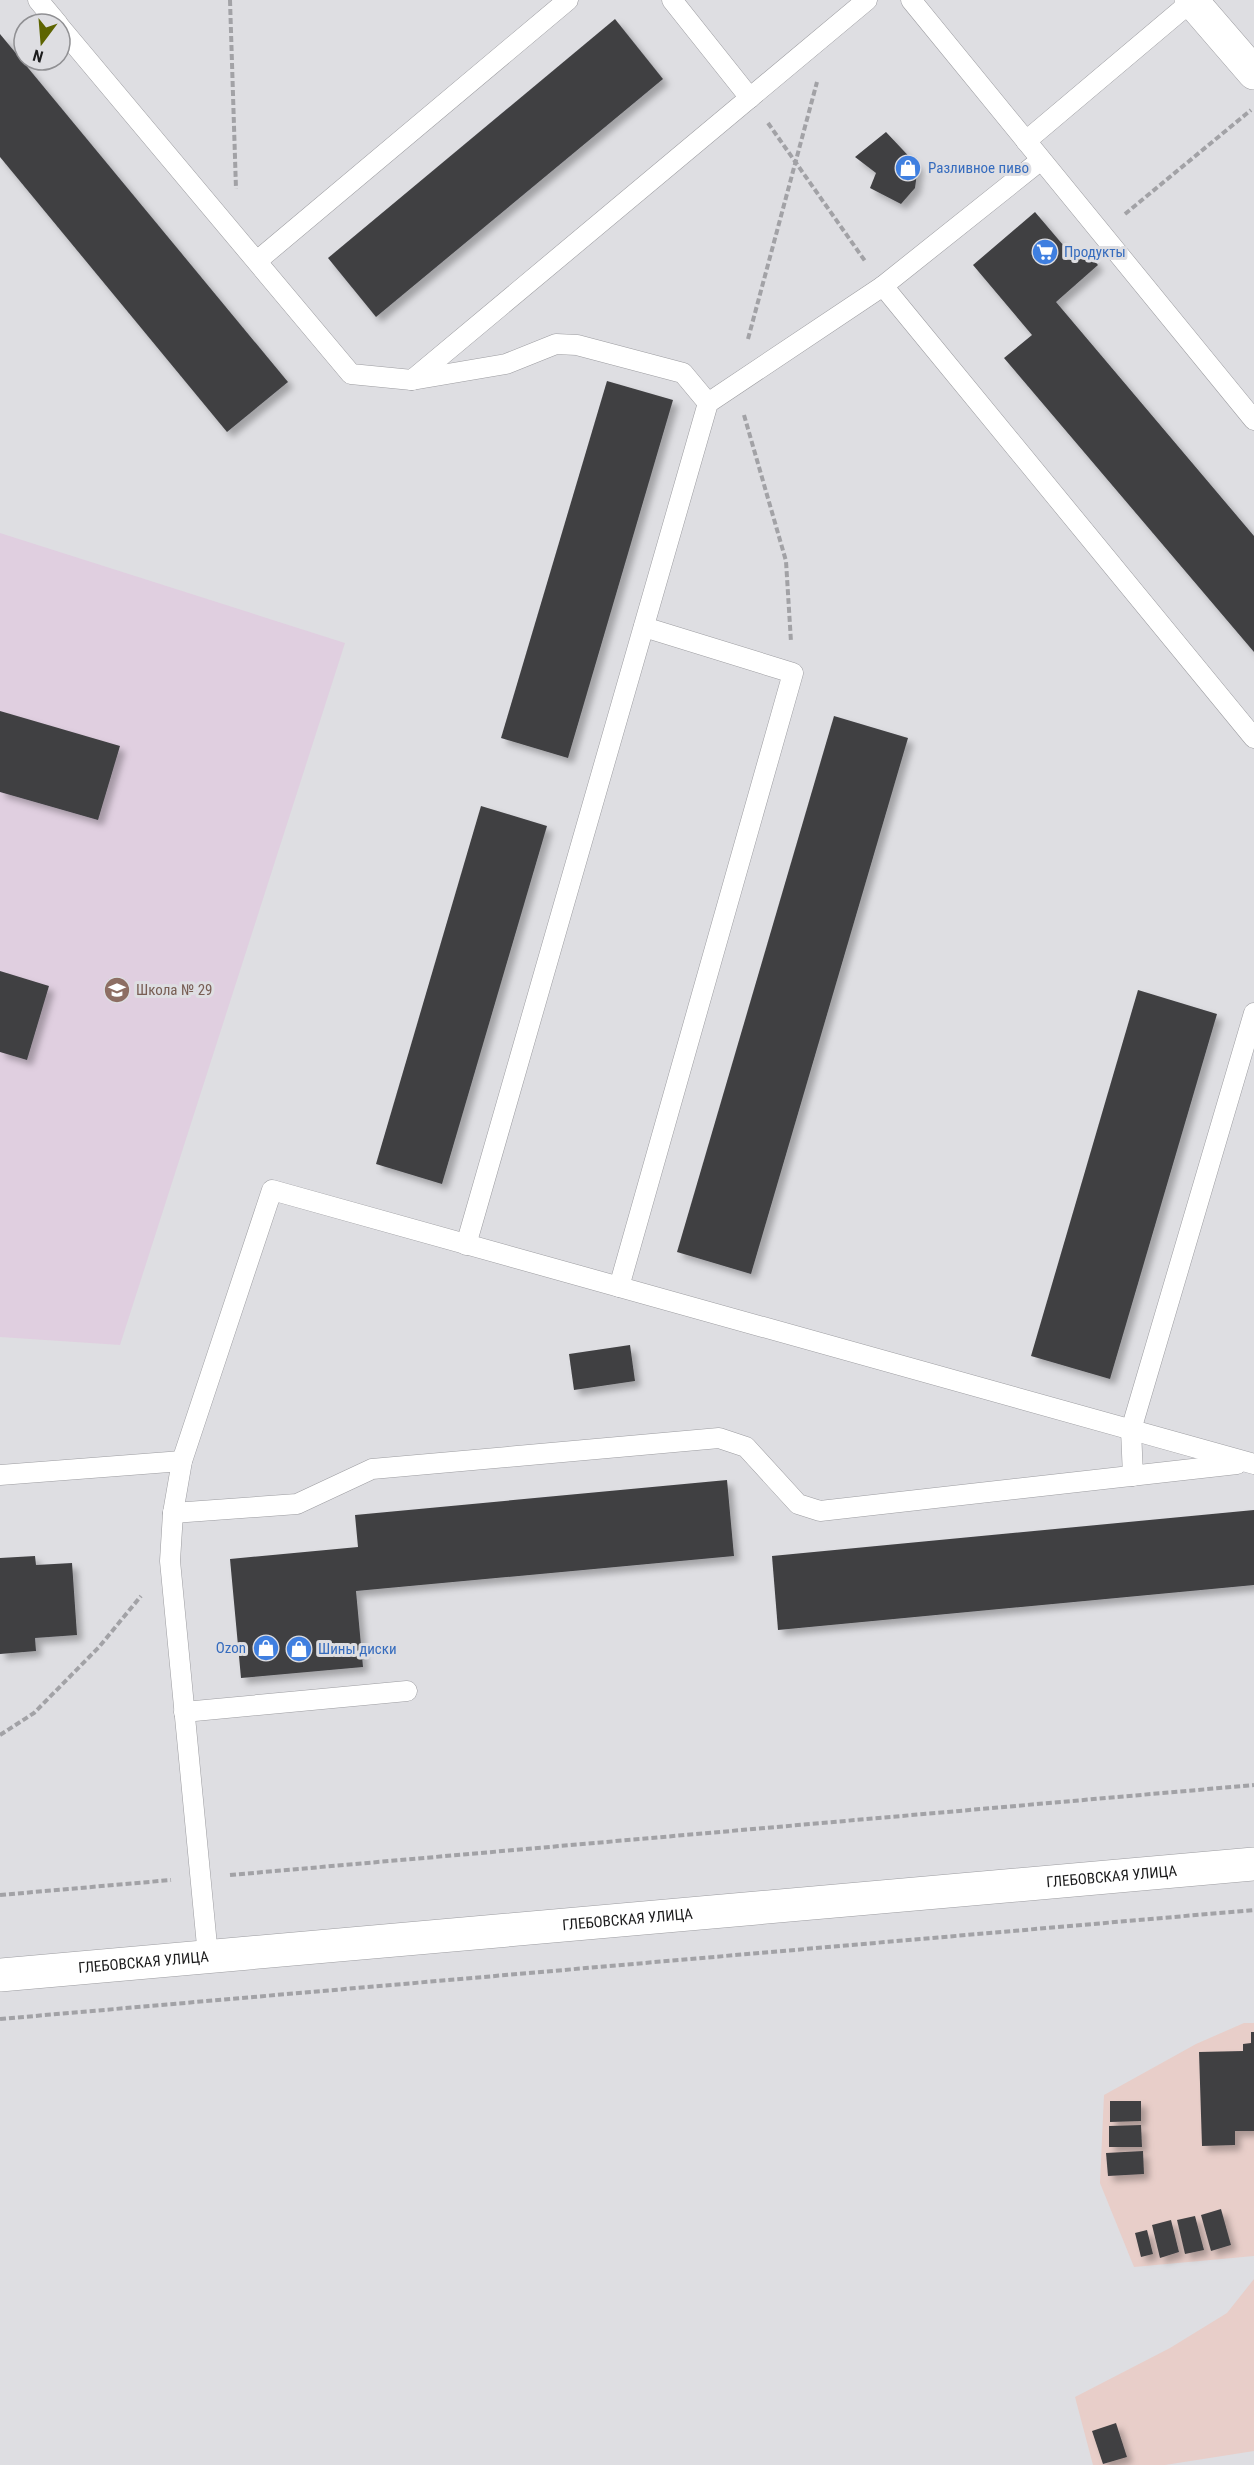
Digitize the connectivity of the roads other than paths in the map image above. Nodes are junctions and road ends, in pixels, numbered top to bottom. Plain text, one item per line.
1 (38, 0) edge
2 (568, 0) edge
3 (672, 0) edge
4 (867, 0) edge
5 (911, 0) edge
6 (1192, 0) edge
7 (48, 12) edge
8 (72, 41) edge
9 (1254, 73) edge
10 (750, 98) junction
11 (1026, 141) junction
12 (1041, 160) junction
13 (257, 261) junction
14 (883, 286) junction
15 (412, 380) junction
16 (708, 403) junction
17 (1254, 420) edge
18 (644, 627) junction
19 (1254, 738) edge
20 (1254, 1013) edge
21 (466, 1245) junction
22 (620, 1287) junction
23 (1131, 1430) junction
24 (182, 1461) junction
25 (1252, 1463) edge
26 (0, 1476) edge
27 (1133, 1476) junction
28 (173, 1513) junction
29 (407, 1690) dead end
30 (184, 1712) junction
31 (1254, 1864) edge
32 (208, 1956) junction
33 (0, 1975) edge

1 - 7 lane
2 - 13 lane
3 - 10 lane
4 - 10 lane
5 - 11 lane
6 - 9 main road
6 - 11 lane
8 - 13 lane
10 - 15 lane
11 - 12 lane
12 - 14 lane
12 - 17 lane
13 - 15 lane
14 - 16 lane
14 - 19 lane
15 - 16 lane
16 - 18 lane
18 - 21 lane
18 - 22 lane
20 - 23 lane
21 - 22 lane
21 - 24 lane
22 - 23 lane
23 - 25 lane
23 - 27 lane
24 - 26 lane
24 - 28 lane
25 - 27 lane
27 - 28 lane
28 - 30 lane
29 - 30 lane
30 - 32 lane
31 - 32 main road, ГЛЕБОВСКАЯ УЛИЦА
32 - 33 main road, ГЛЕБОВСКАЯ УЛИЦА

